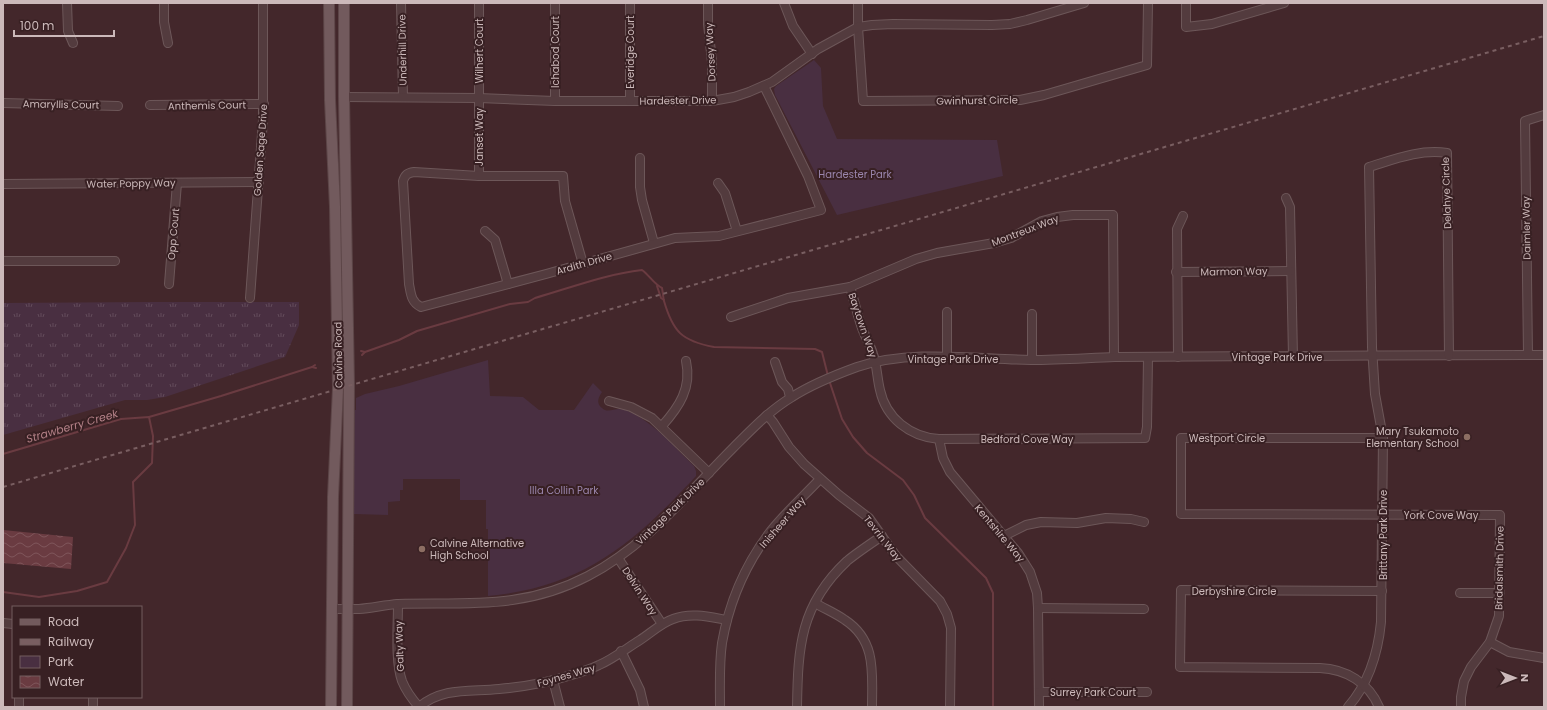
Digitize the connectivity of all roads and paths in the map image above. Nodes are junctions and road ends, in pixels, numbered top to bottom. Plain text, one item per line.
1 (67, 3) edge
2 (164, 3) edge
3 (262, 3) edge
4 (329, 3) edge
5 (344, 3) edge
6 (401, 3) edge
7 (479, 3) edge
8 (555, 3) edge
9 (630, 3) edge
10 (708, 3) edge
11 (784, 3) edge
12 (858, 3) edge
13 (1148, 3) edge
14 (1186, 3) edge
15 (1284, 3) edge
16 (1080, 4) edge
17 (858, 27) junction
18 (168, 42) dead end
19 (73, 43) dead end
20 (812, 54) junction
21 (764, 86) junction
22 (344, 97) junction
23 (403, 97) junction
24 (479, 98) junction
25 (556, 101) junction
26 (630, 101) junction
27 (712, 101) junction
28 (3, 103) edge
29 (264, 104) junction
30 (150, 105) dead end
31 (118, 106) dead end
32 (1544, 115) edge
33 (640, 158) dead end
34 (479, 176) junction
35 (259, 182) junction
36 (177, 183) junction
37 (718, 183) dead end
38 (3, 184) edge
39 (1286, 198) dead end
40 (1183, 216) dead end
41 (485, 231) dead end
42 (737, 231) junction
43 (654, 243) junction
44 (3, 261) edge
45 (115, 261) dead end
46 (583, 264) junction
47 (1291, 271) junction
48 (1176, 272) junction
49 (169, 284) dead end
50 (508, 284) junction
51 (850, 287) junction
52 (250, 298) dead end
53 (947, 312) dead end
54 (1032, 314) dead end
55 (731, 317) dead end
56 (1528, 355) junction
57 (1544, 355) edge
58 (1373, 356) junction
59 (1449, 356) junction
60 (947, 357) junction
61 (1114, 357) junction
62 (1148, 357) junction
63 (1178, 357) junction
64 (1293, 357) junction
65 (1032, 360) junction
66 (686, 362) dead end
67 (775, 362) dead end
68 (876, 363) junction
69 (790, 397) junction
70 (609, 401) dead end
71 (767, 415) junction
72 (662, 426) junction
73 (1383, 438) junction
74 (939, 439) junction
75 (709, 473) junction
76 (820, 480) junction
77 (1383, 514) junction
78 (1500, 515) joint
79 (1144, 522) dead end
80 (882, 536) junction
81 (1004, 536) junction
82 (618, 558) junction
83 (1382, 591) junction
84 (1460, 593) dead end
85 (1500, 593) junction
86 (815, 603) junction
87 (398, 604) junction
88 (1038, 608) junction
89 (333, 609) junction
90 (347, 609) junction
91 (1144, 609) dead end
92 (727, 620) junction
93 (662, 624) junction
94 (1490, 642) junction
95 (622, 651) junction
96 (1544, 658) edge
97 (553, 680) junction
98 (1364, 684) junction
99 (1039, 692) junction
100 (1146, 692) dead end
101 (331, 707) edge
102 (347, 707) edge
103 (419, 707) edge
104 (560, 707) edge
105 (644, 707) edge
106 (720, 707) edge
107 (797, 707) edge
108 (872, 707) edge
109 (950, 707) edge
110 (1039, 707) edge
111 (1348, 707) edge
112 (1379, 707) edge
113 (1461, 707) edge

1 - 19 street
2 - 18 street
3 - 29 street, Golden Sage Drive
4 - 89 main road, Calvine Road
5 - 22 main road, Calvine Road
6 - 23 street, Underhill Drive
7 - 24 street, Wilhert Court
8 - 25 street, Ichabod Court
9 - 26 street, Everidge Court
10 - 27 street, Dorsey Way
11 - 20 street
12 - 17 street
13 - 17 street, Gwinhurst Circle
14 - 15 street
16 - 17 street, Hardester Drive
17 - 20 street, Hardester Drive
20 - 21 street, Hardester Drive
21 - 27 street, Hardester Drive
21 - 42 street, Ardith Drive
22 - 23 street, Hardester Drive
22 - 90 main road, Calvine Road
23 - 24 street, Hardester Drive
24 - 25 street, Hardester Drive
24 - 34 street, Janset Way
25 - 26 street, Hardester Drive
26 - 27 street, Hardester Drive
28 - 31 street, Amaryllis Court
29 - 30 street, Anthemis Court
29 - 35 street, Golden Sage Drive
32 - 56 street, Daimler Way
33 - 43 street
34 - 46 street
34 - 50 street, Ardith Drive
35 - 36 street, Water Poppy Way
35 - 52 street, Golden Sage Drive
36 - 38 street, Water Poppy Way
36 - 49 street, Opp Court
37 - 42 street
39 - 47 street
40 - 48 street
41 - 50 street
42 - 43 street, Ardith Drive
43 - 46 street, Ardith Drive
44 - 45 street
46 - 50 street, Ardith Drive
47 - 48 street, Marmon Way
47 - 64 street
48 - 63 street
51 - 55 street
51 - 61 street, Montreux Way
51 - 68 street, Baytown Way
53 - 60 street
54 - 65 street
56 - 57 street, Vintage Park Drive
56 - 59 street, Vintage Park Drive
58 - 59 street, Vintage Park Drive
58 - 59 street, Delahye Circle
58 - 64 street, Vintage Park Drive
58 - 73 street, Brittany Park Drive
60 - 65 street, Vintage Park Drive
60 - 68 street, Vintage Park Drive
61 - 62 street, Vintage Park Drive
61 - 65 street, Vintage Park Drive
62 - 63 street, Vintage Park Drive
62 - 74 street, Bedford Cove Way
63 - 64 street, Vintage Park Drive
66 - 72 street
67 - 69 street
68 - 69 street, Vintage Park Drive
68 - 74 street, Bedford Cove Way
69 - 71 street, Vintage Park Drive
70 - 72 street
71 - 75 street, Vintage Park Drive
71 - 76 street, Tevrin Way
72 - 75 street
73 - 77 street, Brittany Park Drive
73 - 77 street, Westport Circle
74 - 81 street, Kentshire Way
75 - 82 street, Vintage Park Drive
76 - 80 street, Tevrin Way
76 - 92 street, Inisheer Way
77 - 78 street, York Cove Way
77 - 83 street, Brittany Park Drive
78 - 85 street, Bridalsmith Drive
79 - 81 street
80 - 86 street
80 - 109 street, Tevrin Way
81 - 88 street, Kentshire Way
82 - 87 street, Vintage Park Drive
82 - 93 street, Delvin Way
83 - 98 street, Brittany Park Drive
83 - 98 street, Derbyshire Circle
84 - 85 street
85 - 94 street, Bridalsmith Drive
86 - 107 street
86 - 108 street
87 - 90 street, Vintage Park Drive
87 - 103 street, Galty Way
88 - 91 street
88 - 99 street, Kentshire Way
89 - 90 street, Vintage Park Drive
89 - 101 main road, Calvine Road
90 - 102 main road, Calvine Road
92 - 93 street, Foynes Way
92 - 106 street, Inisheer Way
93 - 95 street, Foynes Way
94 - 96 street
94 - 113 street, Bridalsmith Drive
95 - 97 street, Foynes Way
95 - 105 street
97 - 103 street, Foynes Way
97 - 104 street
98 - 111 street, Brittany Park Drive
98 - 112 street
99 - 100 street, Surrey Park Court
99 - 110 street, Kentshire Way

